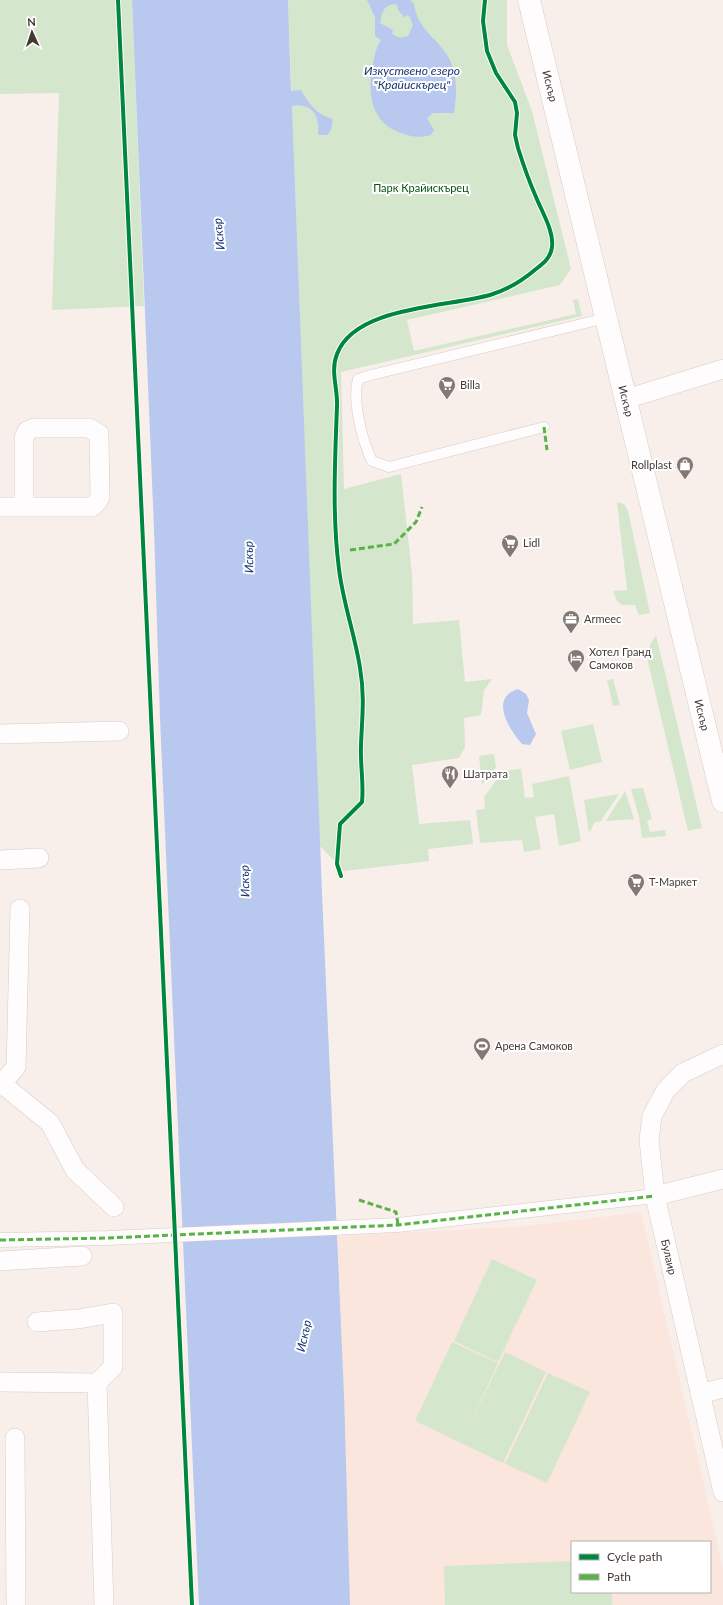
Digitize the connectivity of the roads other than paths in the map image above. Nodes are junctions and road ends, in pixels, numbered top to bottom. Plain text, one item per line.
1 (529, 0) edge
2 (606, 318) junction
3 (723, 369) edge
4 (626, 400) junction
5 (544, 426) dead end
6 (24, 506) junction
7 (0, 507) edge
8 (119, 730) dead end
9 (0, 734) edge
10 (723, 801) edge
11 (39, 858) dead end
12 (0, 860) edge
13 (20, 909) dead end
14 (723, 1054) edge
15 (1, 1085) edge
16 (723, 1178) edge
17 (655, 1196) junction
18 (114, 1207) dead end
19 (0, 1240) edge
20 (82, 1256) dead end
21 (0, 1261) edge
22 (37, 1322) dead end
23 (0, 1382) edge
24 (97, 1383) junction
25 (723, 1388) edge
26 (700, 1394) junction
27 (15, 1438) dead end
28 (723, 1492) edge
29 (16, 1605) edge
30 (104, 1605) edge

1 - 2 main road, Искър
2 - 4 main road, Искър
2 - 5 lane
3 - 4 street
4 - 10 main road, Искър
6 - 6 street
6 - 7 street
8 - 9 street
11 - 12 street
13 - 15 street
14 - 17 street, Булаир
15 - 18 street
16 - 17 street
17 - 19 street
17 - 26 street, Булаир
20 - 21 street
22 - 24 street
23 - 24 street
24 - 30 street
25 - 26 street
26 - 28 street, Булаир
27 - 29 street

